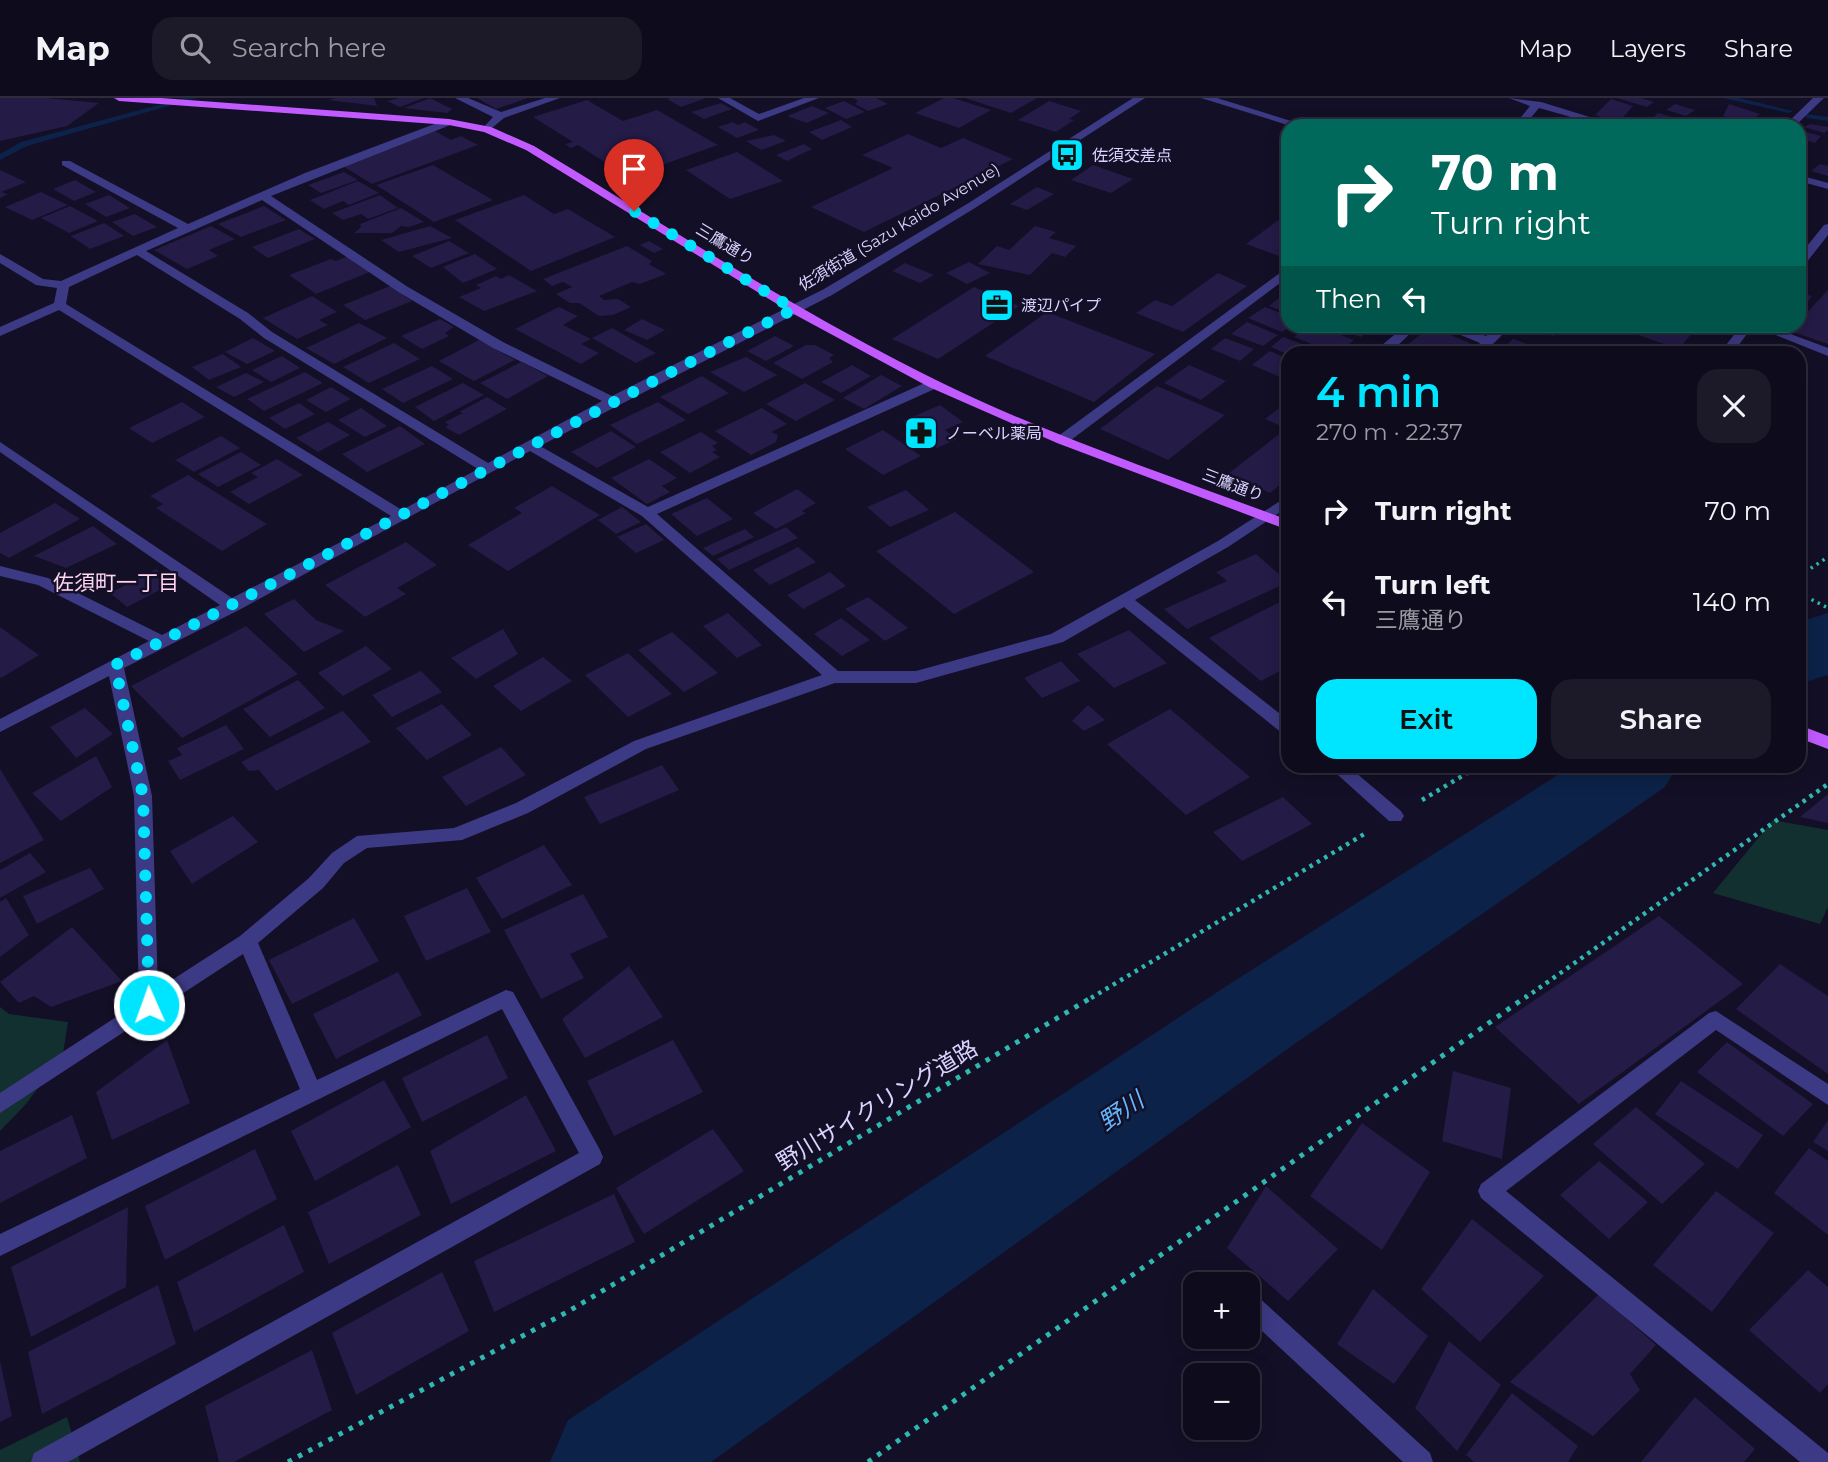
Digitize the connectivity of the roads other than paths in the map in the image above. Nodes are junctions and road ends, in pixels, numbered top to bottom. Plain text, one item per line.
1 (119, 98) edge
2 (460, 98) edge
3 (555, 98) edge
4 (723, 98) edge
5 (814, 98) edge
6 (1140, 98) edge
7 (1206, 98) edge
8 (1514, 98) edge
9 (1819, 98) edge
10 (1536, 104) junction
11 (500, 116) junction
12 (1524, 119) edge
13 (1589, 119) edge
14 (1799, 119) edge
15 (1281, 120) edge
16 (449, 122) junction
17 (487, 129) junction
18 (66, 163) dead end
19 (1806, 179) edge
20 (1828, 186) edge
21 (264, 196) junction
22 (185, 227) junction
23 (1828, 227) edge
24 (139, 251) junction
25 (1806, 255) edge
26 (0, 258) edge
27 (1281, 277) edge
28 (63, 285) junction
29 (60, 305) junction
30 (794, 309) junction
31 (0, 332) edge
32 (1404, 333) edge
33 (1465, 333) edge
34 (1498, 333) edge
35 (1778, 333) edge
36 (1490, 342) junction
37 (1389, 346) edge
38 (1485, 346) edge
39 (1828, 352) edge
40 (934, 384) junction
41 (612, 401) junction
42 (1062, 440) junction
43 (529, 445) junction
44 (0, 446) edge
45 (487, 468) junction
46 (1281, 505) edge
47 (647, 513) junction
48 (402, 516) junction
49 (1265, 518) junction
50 (1281, 523) edge
51 (0, 571) edge
52 (1126, 601) junction
53 (233, 606) junction
54 (161, 641) junction
55 (115, 665) junction
56 (834, 677) junction
57 (1281, 723) edge
58 (0, 726) edge
59 (1806, 734) edge
60 (1828, 743) edge
61 (1344, 773) edge
62 (1395, 816) road end
63 (247, 941) junction
64 (149, 1005) junction
65 (311, 1091) junction
66 (1828, 1096) edge
67 (0, 1104) edge
68 (0, 1245) edge
69 (1260, 1314) edge
70 (43, 1462) edge
71 (1421, 1462) edge
72 (1819, 1462) edge

1 - 16 main road, 三鷹通り
2 - 11 street
3 - 11 street
4 - 5 street
6 - 30 street, 佐須街道 (Sazu Kaido Avenue)
7 - 15 street
8 - 10 street
9 - 14 street
10 - 12 street
10 - 13 street
11 - 17 street
16 - 17 main road, 三鷹通り
16 - 21 street
17 - 30 main road, 三鷹通り
18 - 22 street
19 - 20 street
21 - 22 street
21 - 41 street
22 - 24 street
23 - 25 street
24 - 28 street
24 - 45 street
26 - 28 street
27 - 42 street
28 - 29 street
29 - 31 street
29 - 48 street
30 - 40 main road, 三鷹通り
30 - 41 street, 佐須街道 (Sazu Kaido Avenue)
32 - 37 street
33 - 36 street
34 - 36 street
35 - 39 street
36 - 38 street
40 - 42 main road, 三鷹通り
40 - 47 street
41 - 43 street, 佐須街道 (Sazu Kaido Avenue)
42 - 49 main road, 三鷹通り
43 - 45 street, 佐須街道 (Sazu Kaido Avenue)
43 - 47 street
44 - 53 street
45 - 48 street, 佐須街道 (Sazu Kaido Avenue)
46 - 49 street
47 - 56 street
48 - 53 street, 佐須街道 (Sazu Kaido Avenue)
49 - 50 main road, 三鷹通り
49 - 52 street
51 - 54 street
52 - 56 street
52 - 57 street
53 - 54 street, 佐須街道 (Sazu Kaido Avenue)
54 - 55 street, 佐須街道 (Sazu Kaido Avenue)
55 - 58 street, 佐須街道 (Sazu Kaido Avenue)
55 - 64 street
56 - 63 street
59 - 60 main road
61 - 62 street
63 - 64 street
63 - 65 street
64 - 67 street
65 - 68 street
65 - 70 street
66 - 72 street
69 - 71 street

